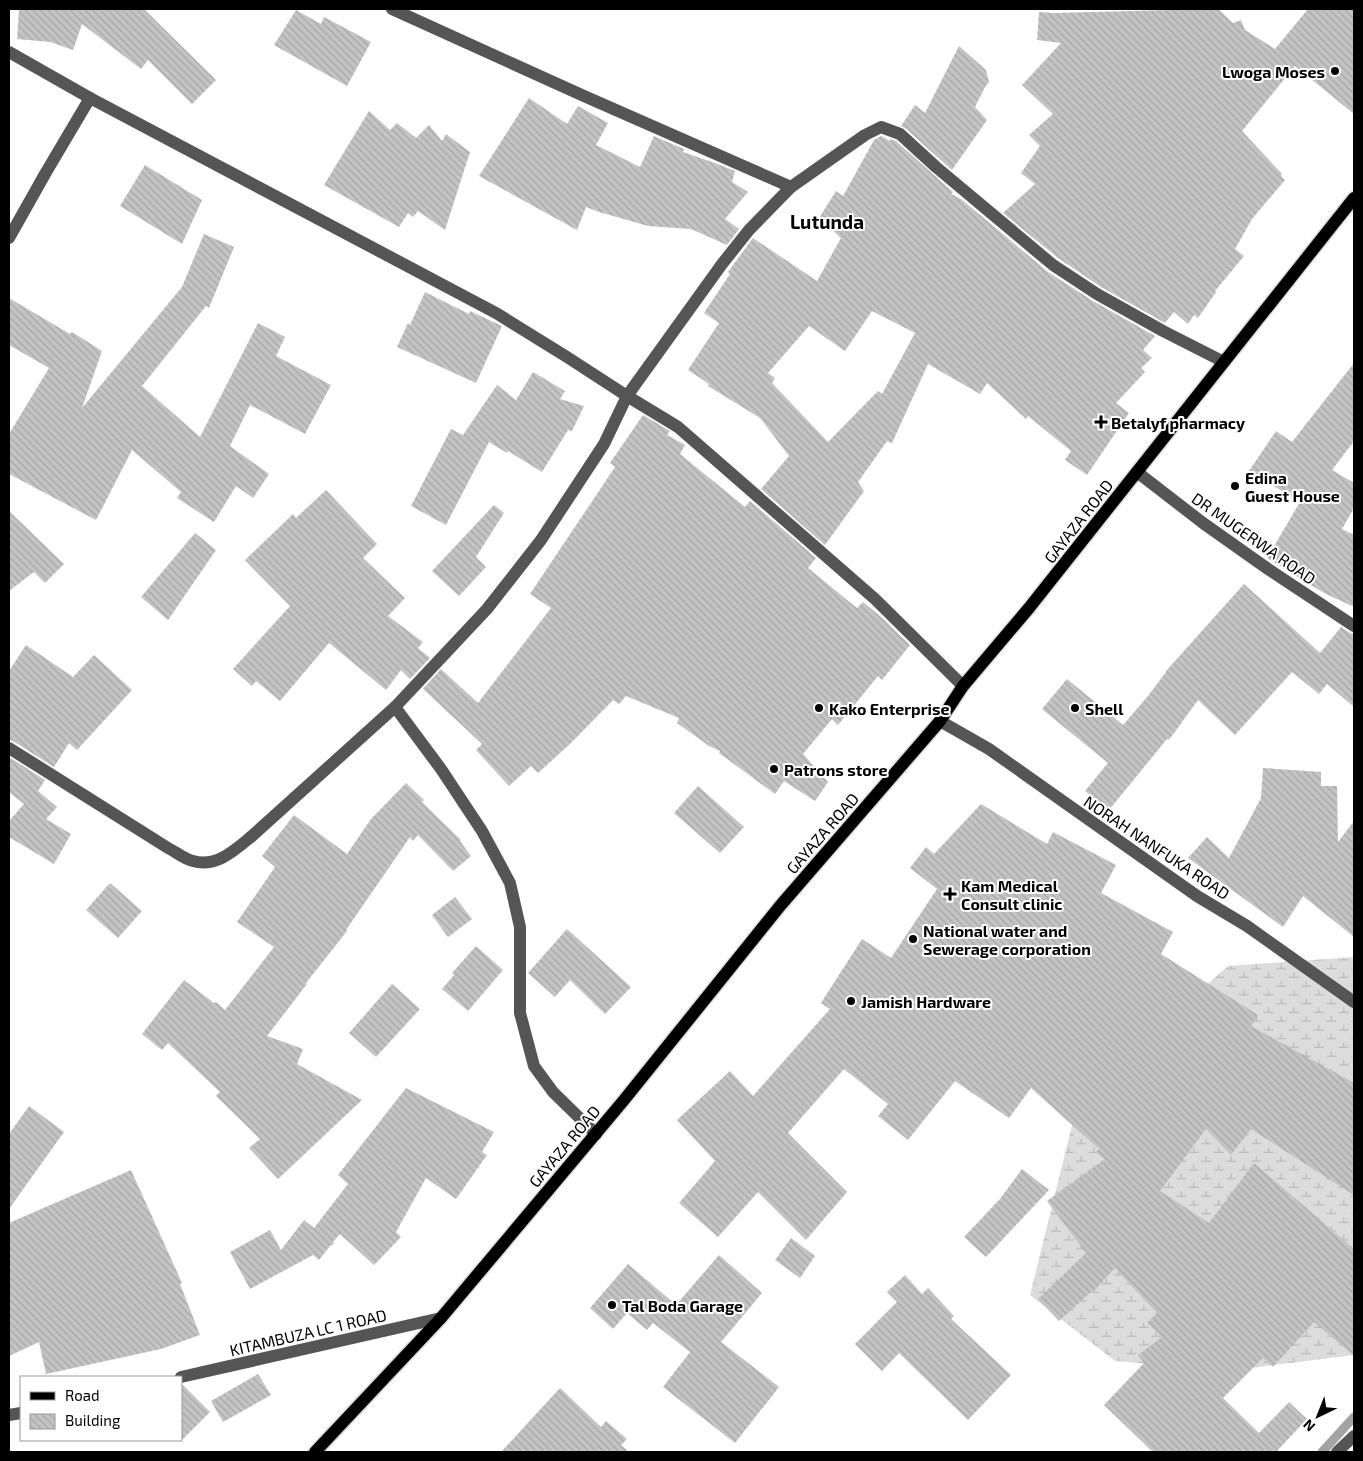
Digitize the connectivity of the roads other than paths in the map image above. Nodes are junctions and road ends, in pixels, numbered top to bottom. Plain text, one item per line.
1 (392, 9) edge
2 (9, 52) edge
3 (90, 98) junction
4 (791, 187) junction
5 (1354, 198) edge
6 (9, 238) edge
7 (1224, 362) junction
8 (627, 396) junction
9 (1137, 472) junction
10 (1354, 626) edge
11 (963, 686) junction
12 (395, 707) junction
13 (940, 721) junction
14 (9, 748) edge
15 (1354, 1002) edge
16 (596, 1134) junction
17 (441, 1318) junction
18 (182, 1377) edge
19 (1354, 1436) edge
20 (315, 1452) edge
21 (1337, 1452) edge

1 - 4 street
2 - 3 street
3 - 6 street
3 - 8 street
4 - 7 street
4 - 8 street
5 - 7 main road, GAYAZA ROAD
7 - 9 main road, GAYAZA ROAD
8 - 11 street
8 - 12 street
9 - 10 street, DR MUGERWA ROAD
9 - 11 main road, GAYAZA ROAD
11 - 13 main road, GAYAZA ROAD
12 - 14 street
12 - 16 street
13 - 15 street, NORAH NANFUKA ROAD
13 - 16 main road, GAYAZA ROAD
16 - 17 main road, GAYAZA ROAD
17 - 18 street, KITAMBUZA LC 1 ROAD
17 - 20 main road, GAYAZA ROAD
19 - 21 street

